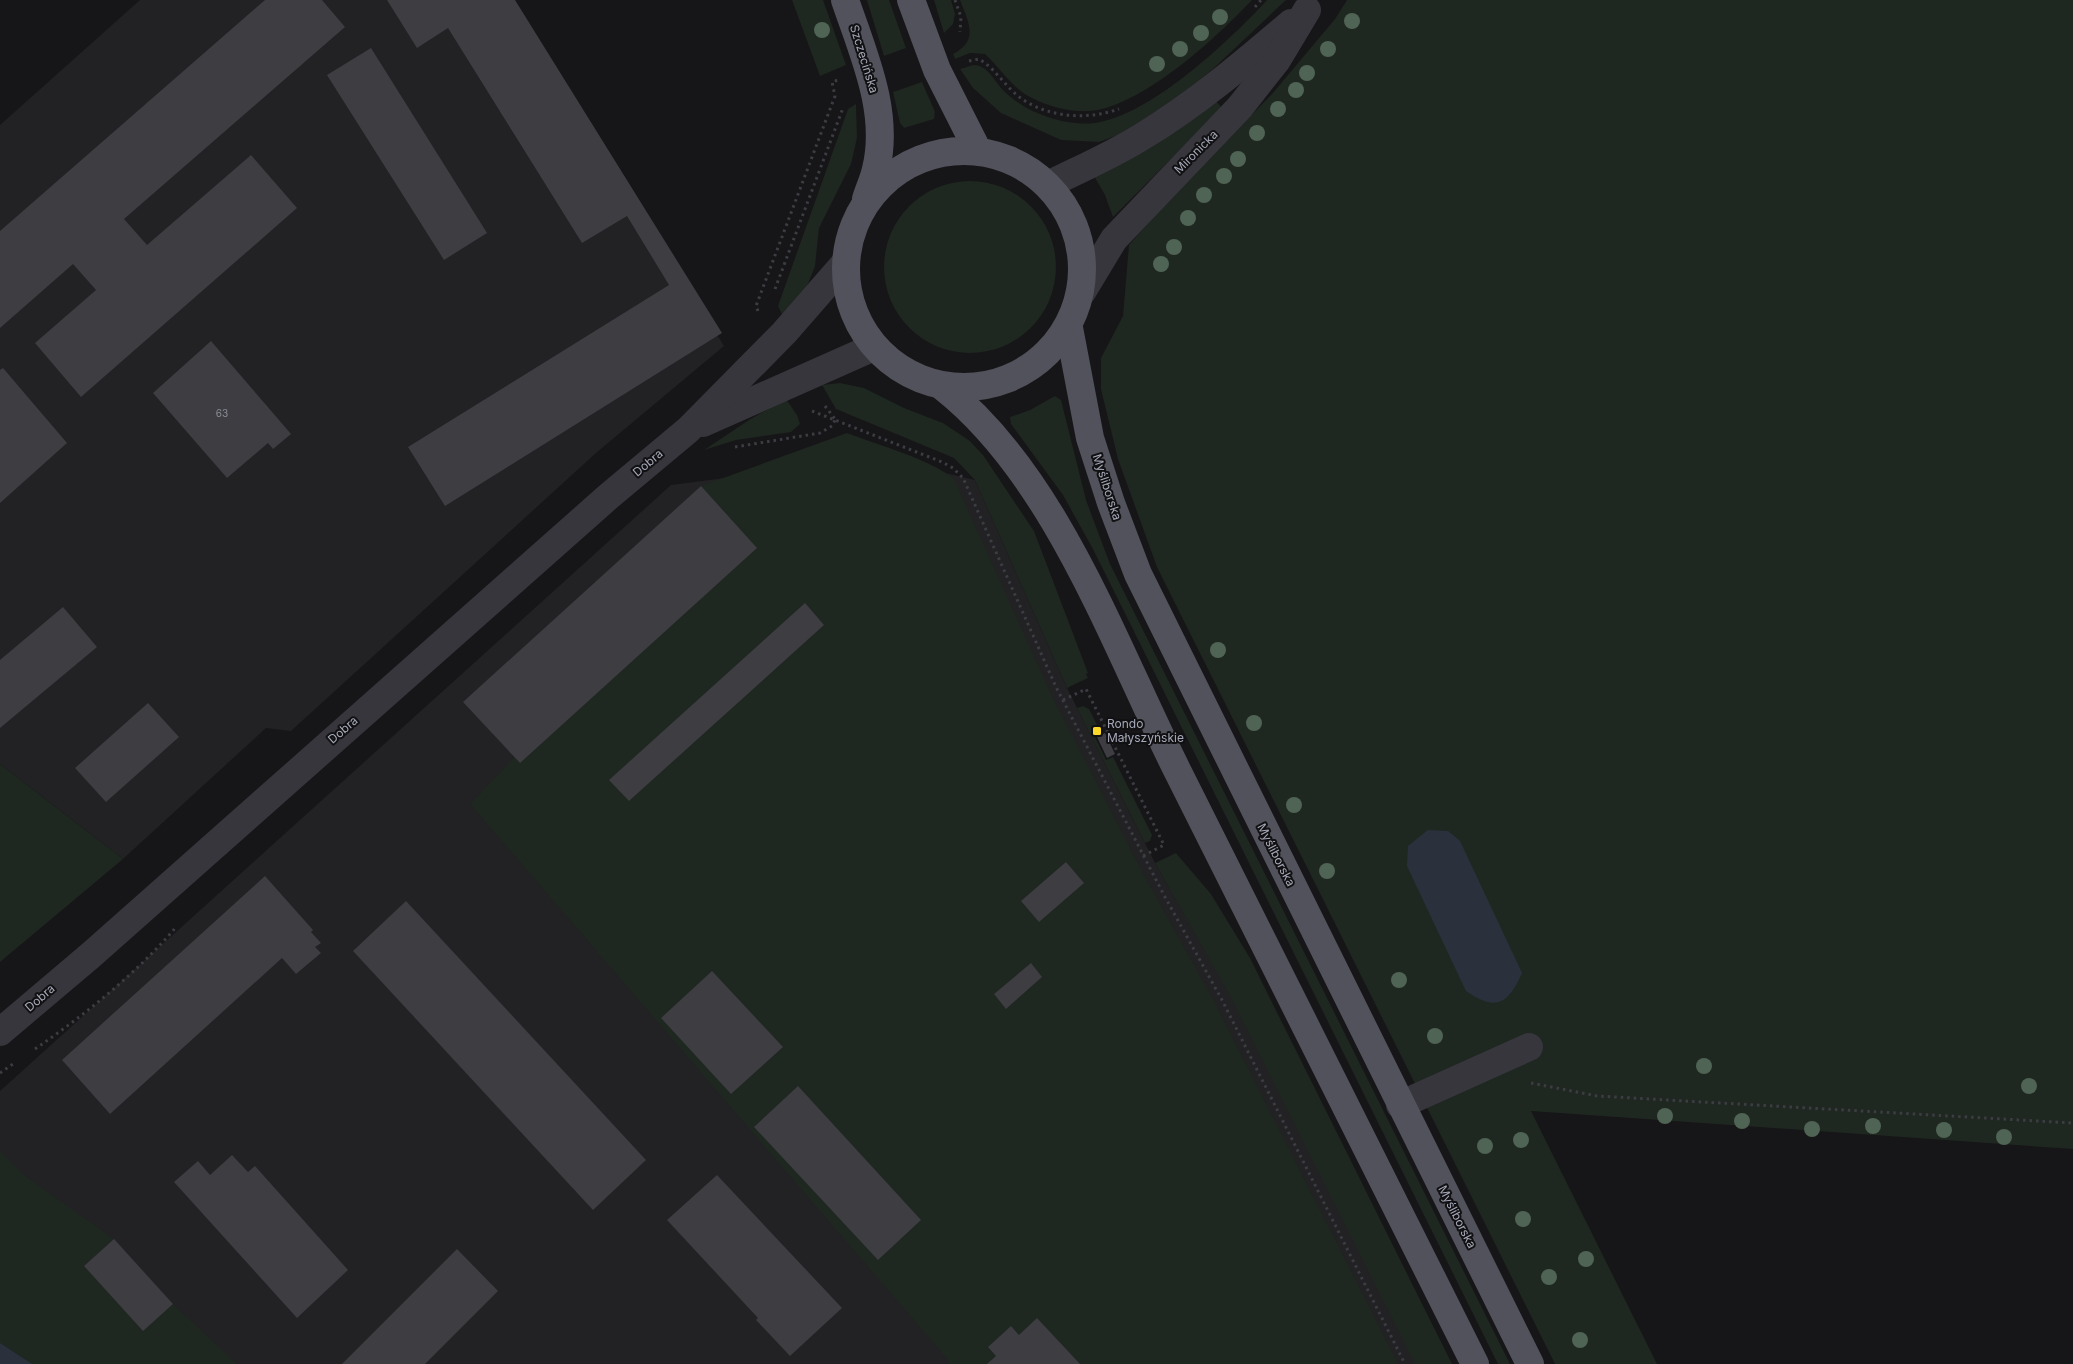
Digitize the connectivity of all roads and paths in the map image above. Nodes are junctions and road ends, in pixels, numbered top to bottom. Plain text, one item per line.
1 (845, 0) edge
2 (911, 0) edge
3 (1311, 5) edge
4 (841, 79) dead end
5 (978, 150) junction
6 (1048, 184) junction
7 (863, 207) junction
8 (845, 263) junction
9 (1082, 292) junction
10 (759, 317) dead end
11 (1069, 328) junction
12 (874, 347) junction
13 (943, 387) junction
14 (835, 420) dead end
15 (688, 430) junction
16 (1063, 700) junction
17 (1143, 856) junction
18 (0, 1032) edge
19 (1517, 1053) joint
20 (1400, 1105) junction
21 (2073, 1123) edge
22 (1405, 1364) edge
23 (1475, 1364) edge
24 (1530, 1364) edge

1 - 7 main road, Szczecińska
2 - 5 main road
3 - 6 street, Mironicka
3 - 9 street, Mironicka
4 - 10 path
5 - 6 main road
5 - 7 main road
6 - 9 main road
7 - 8 main road
8 - 12 main road
8 - 15 street, Dobra
9 - 11 main road
11 - 13 main road
11 - 20 main road, Myśliborska
12 - 13 main road
12 - 15 street, Dobra
13 - 23 main road
14 - 16 path
15 - 18 street, Dobra
16 - 17 path
16 - 17 path
17 - 22 path
19 - 20 street
19 - 21 path
20 - 24 main road, Myśliborska

